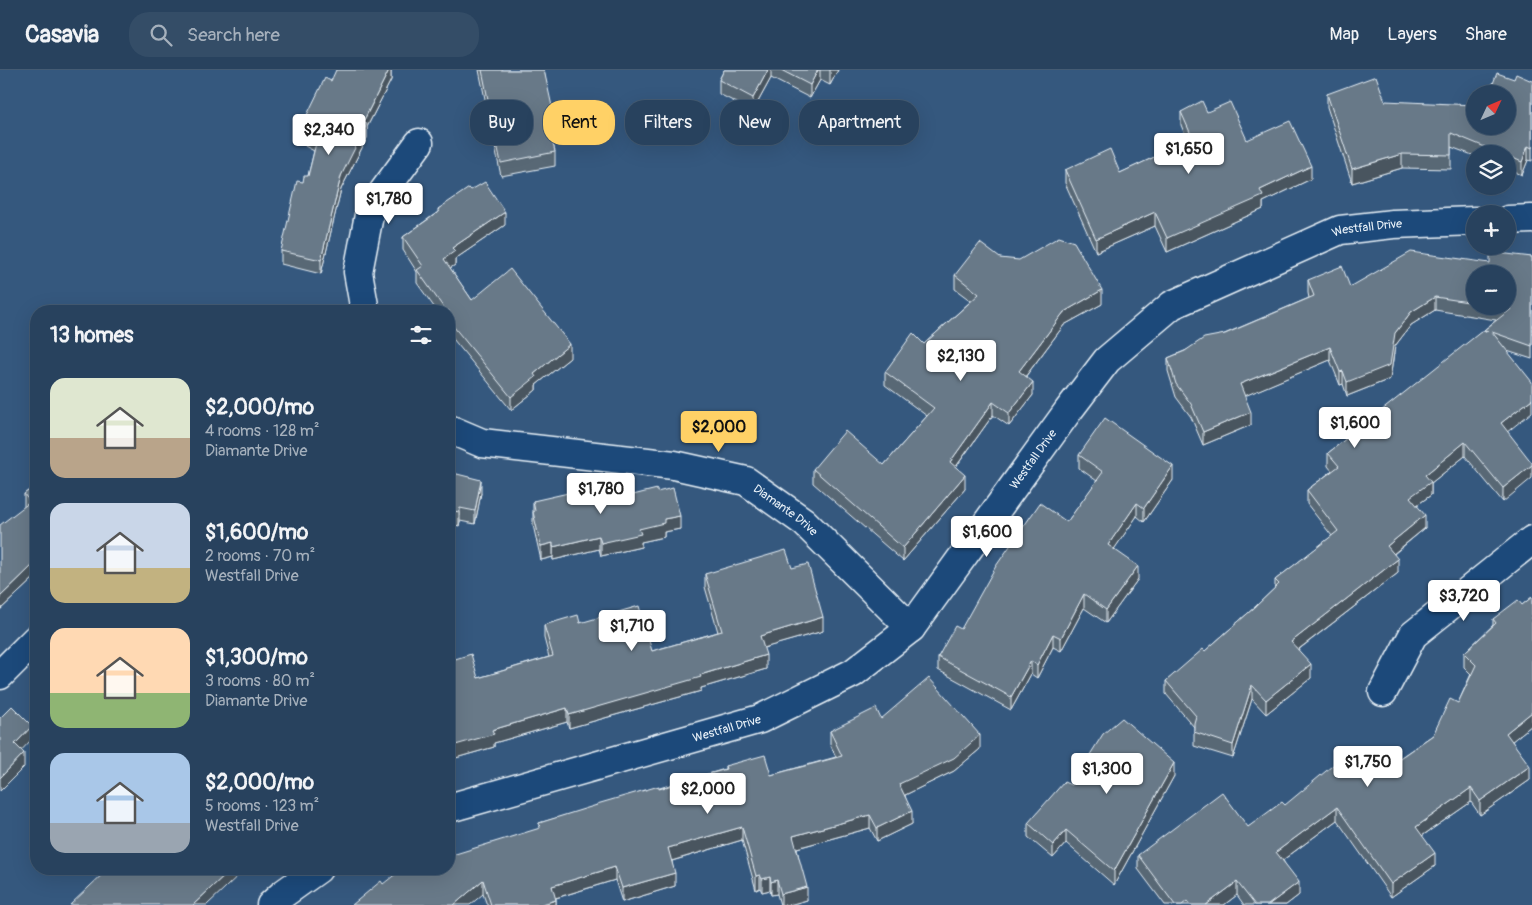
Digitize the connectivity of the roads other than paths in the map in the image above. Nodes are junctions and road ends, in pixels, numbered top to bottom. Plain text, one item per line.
1 (419, 143) dead end
2 (1532, 219) edge
3 (1516, 220) edge
4 (1466, 221) edge
5 (364, 305) edge
6 (455, 432) edge
7 (1532, 540) edge
8 (911, 628) junction
9 (30, 645) edge
10 (0, 675) edge
11 (1383, 692) dead end
12 (455, 806) edge
13 (310, 875) edge
14 (270, 905) edge

1 - 5 street
2 - 3 street
4 - 8 street, Westfall Drive
6 - 8 street, Diamante Drive
7 - 11 street
8 - 12 street, Westfall Drive
9 - 10 street
13 - 14 street

